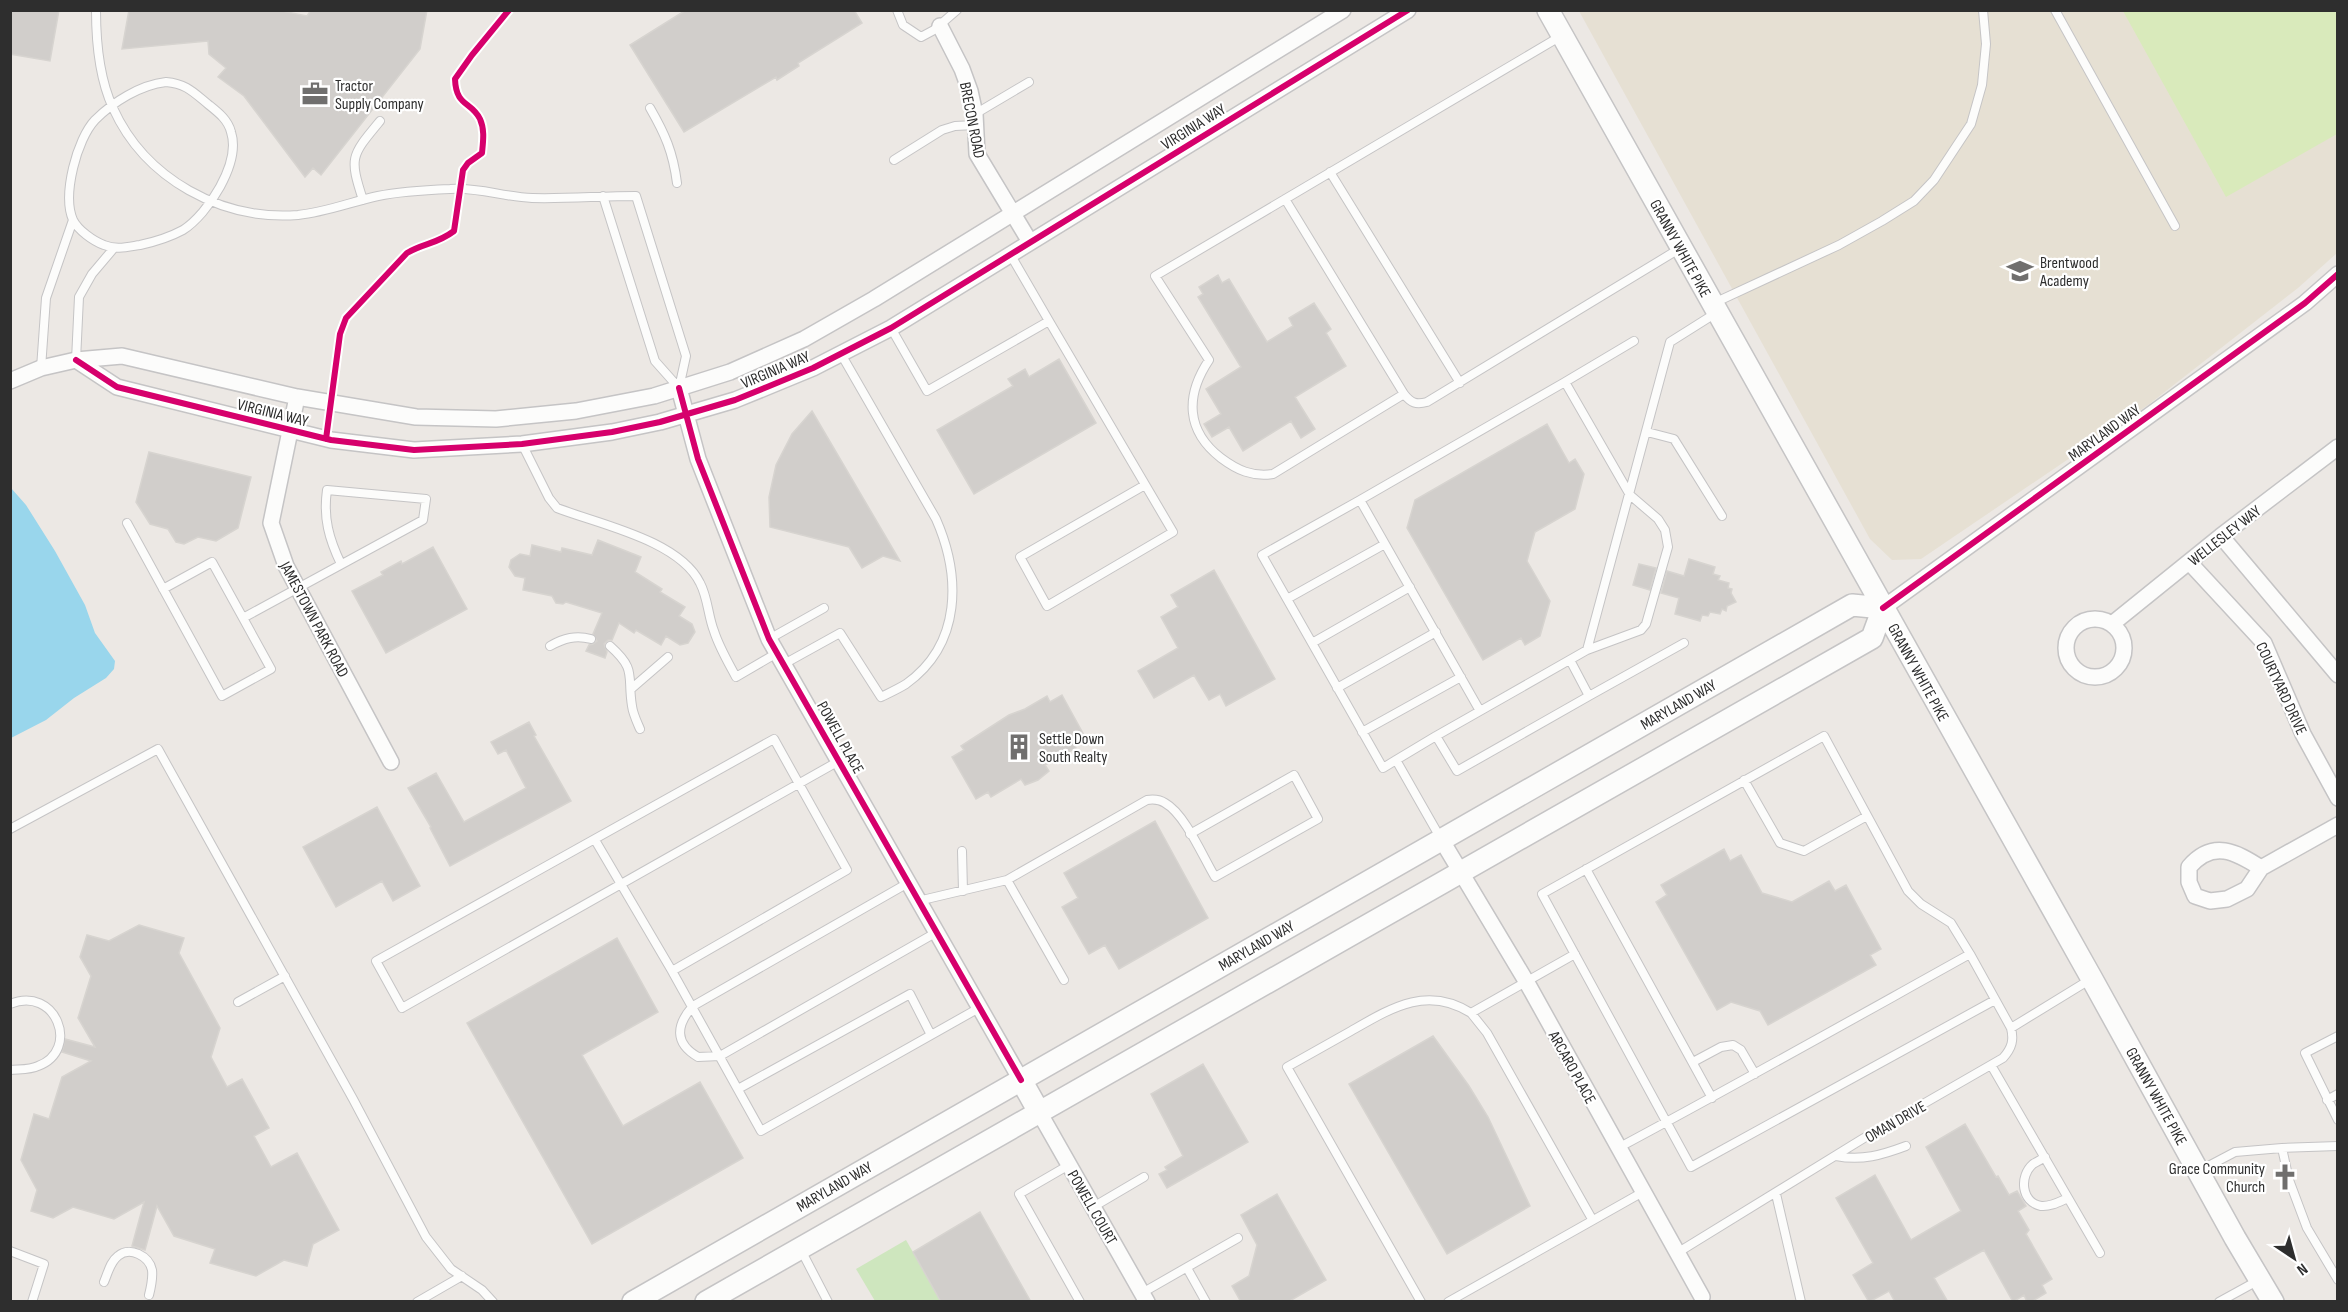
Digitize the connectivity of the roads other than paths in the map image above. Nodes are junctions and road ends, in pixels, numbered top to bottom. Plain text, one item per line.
1 (96, 10) edge
2 (897, 10) edge
3 (957, 10) edge
4 (1343, 10) edge
5 (1408, 10) edge
6 (1548, 10) edge
7 (1983, 10) edge
8 (2055, 10) edge
9 (940, 26) junction
10 (1562, 36) junction
11 (1029, 81) dead end
12 (112, 107) junction
13 (650, 108) dead end
14 (975, 120) junction
15 (380, 122) dead end
16 (894, 160) dead end
17 (1330, 172) junction
18 (677, 183) dead end
19 (603, 196) junction
20 (1285, 199) junction
21 (363, 200) junction
22 (211, 202) junction
23 (1013, 214) junction
24 (73, 220) junction
25 (2175, 226) dead end
26 (1030, 242) junction
27 (114, 248) junction
28 (1681, 248) junction
29 (1010, 254) junction
30 (2337, 274) edge
31 (1715, 308) junction
32 (1049, 321) junction
33 (891, 328) junction
34 (1634, 341) dead end
35 (841, 354) junction
36 (76, 360) junction
37 (41, 368) junction
38 (10, 381) edge
39 (1565, 382) junction
40 (1460, 383) junction
41 (679, 388) junction
42 (1404, 394) junction
43 (297, 397) junction
44 (687, 415) junction
45 (289, 430) junction
46 (1647, 432) junction
47 (522, 444) junction
48 (2337, 447) edge
49 (1145, 485) junction
50 (1630, 495) junction
51 (1360, 500) junction
52 (1722, 516) dead end
53 (127, 523) dead end
54 (2221, 536) junction
55 (1385, 544) junction
56 (2189, 562) junction
57 (341, 564) junction
58 (1410, 587) junction
59 (297, 588) junction
60 (163, 589) junction
61 (1287, 599) junction
62 (824, 608) dead end
63 (1883, 608) junction
64 (243, 618) junction
65 (2112, 624) dead end
66 (1436, 632) junction
67 (591, 639) dead end
68 (1312, 643) junction
69 (1684, 643) dead end
70 (550, 646) dead end
71 (610, 646) dead end
72 (1587, 650) junction
73 (777, 652) junction
74 (668, 657) dead end
75 (1570, 660) junction
76 (2337, 675) edge
77 (1461, 677) junction
78 (1337, 688) junction
79 (631, 689) junction
80 (1589, 696) junction
81 (1480, 711) junction
82 (640, 729) dead end
83 (1362, 732) junction
84 (1436, 736) junction
85 (1396, 760) junction
86 (839, 761) junction
87 (391, 762) dead end
88 (1744, 780) junction
89 (799, 783) junction
90 (2337, 798) edge
91 (1867, 816) junction
92 (2337, 825) edge
93 (10, 829) edge
94 (1190, 834) junction
95 (1441, 839) junction
96 (595, 840) junction
97 (962, 851) dead end
98 (2261, 868) junction
99 (1586, 869) junction
100 (1462, 872) junction
101 (1007, 880) junction
102 (908, 883) junction
103 (621, 884) junction
104 (963, 891) junction
105 (918, 901) junction
106 (937, 932) junction
107 (1575, 954) junction
108 (1970, 954) junction
109 (672, 971) junction
110 (285, 976) junction
111 (2092, 979) junction
112 (1064, 980) dead end
113 (1526, 981) junction
114 (1995, 1000) junction
115 (238, 1002) dead end
116 (10, 1004) edge
117 (693, 1006) junction
118 (979, 1008) junction
119 (1471, 1013) junction
120 (2011, 1028) junction
121 (932, 1035) junction
122 (2337, 1036) edge
123 (720, 1056) junction
124 (1693, 1062) junction
125 (1991, 1065) junction
126 (10, 1070) edge
127 (1755, 1074) junction
128 (1021, 1080) junction
129 (738, 1089) junction
130 (2337, 1094) edge
131 (1712, 1098) junction
132 (2327, 1100) junction
133 (1039, 1112) junction
134 (2337, 1120) edge
135 (1666, 1122) junction
136 (1906, 1146) dead end
137 (2337, 1146) edge
138 (1618, 1148) junction
139 (2282, 1148) junction
140 (1836, 1156) junction
141 (2045, 1157) junction
142 (1069, 1166) junction
143 (2199, 1171) junction
144 (1144, 1177) dead end
145 (1643, 1192) junction
146 (1776, 1194) junction
147 (2068, 1198) junction
148 (1093, 1207) junction
149 (1592, 1220) junction
150 (1238, 1238) dead end
151 (800, 1248) junction
152 (10, 1251) edge
153 (1677, 1253) junction
154 (2100, 1253) dead end
155 (1187, 1268) junction
156 (462, 1276) junction
157 (2260, 1279) junction
158 (2337, 1280) edge
159 (104, 1282) dead end
160 (149, 1294) dead end
161 (1144, 1297) edge
162 (1702, 1297) dead end
163 (32, 1302) edge
164 (417, 1302) edge
165 (493, 1302) edge
166 (633, 1302) edge
167 (706, 1302) edge
168 (828, 1302) edge
169 (1080, 1302) edge
170 (1206, 1302) edge
171 (1421, 1302) edge
172 (1448, 1302) edge
173 (1801, 1302) edge
174 (2219, 1302) edge
175 (2273, 1302) edge

1 - 12 lane
2 - 9 lane
3 - 9 lane
4 - 23 street, VIRGINIA WAY
5 - 26 street, VIRGINIA WAY
6 - 10 main road, GRANNY WHITE PIKE
7 - 31 lane
8 - 25 lane
9 - 14 street, BRECON ROAD
10 - 17 lane
10 - 28 main road, GRANNY WHITE PIKE
11 - 14 lane
12 - 22 lane
12 - 22 lane
12 - 24 lane
13 - 18 lane
14 - 16 lane
14 - 23 street, BRECON ROAD
15 - 21 lane
17 - 20 lane
17 - 40 lane
19 - 21 lane
19 - 41 lane
19 - 41 lane
20 - 42 lane
20 - 42 lane
21 - 22 lane
22 - 27 lane
23 - 26 street, BRECON ROAD
23 - 41 street, VIRGINIA WAY
24 - 27 lane
24 - 37 lane
26 - 29 street, VIRGINIA WAY
27 - 36 lane
28 - 31 main road, GRANNY WHITE PIKE
28 - 40 lane
29 - 32 lane
29 - 33 street, VIRGINIA WAY
30 - 63 street, MARYLAND WAY
31 - 46 lane
31 - 63 main road, GRANNY WHITE PIKE
32 - 33 lane
32 - 49 lane
33 - 35 street, VIRGINIA WAY
34 - 39 lane
35 - 44 street, VIRGINIA WAY
35 - 73 lane
36 - 37 street, VIRGINIA WAY
36 - 43 street, VIRGINIA WAY
36 - 45 street, VIRGINIA WAY
37 - 38 street, VIRGINIA WAY
39 - 50 lane
39 - 51 lane
40 - 42 lane
41 - 43 street, VIRGINIA WAY
41 - 44 street, POWELL PLACE
43 - 45 street, JAMESTOWN PARK ROAD
44 - 47 street, VIRGINIA WAY
44 - 73 street, POWELL PLACE
45 - 47 street, VIRGINIA WAY
45 - 59 street, JAMESTOWN PARK ROAD
46 - 50 lane
46 - 52 lane
47 - 73 lane
48 - 54 street, WELLESLEY WAY
49 - 49 lane
50 - 72 lane
50 - 72 lane
51 - 55 lane
51 - 61 lane
53 - 60 lane
54 - 56 street, WELLESLEY WAY
54 - 76 street
55 - 58 lane
55 - 61 lane
56 - 65 street, WELLESLEY WAY
56 - 90 street, COURTYARD DRIVE
57 - 57 lane
57 - 59 lane
58 - 66 lane
58 - 68 lane
59 - 64 lane
59 - 87 street, JAMESTOWN PARK ROAD
60 - 64 lane
60 - 64 lane
61 - 68 lane
62 - 73 lane
63 - 95 main road, MARYLAND WAY
63 - 100 main road
63 - 111 main road, GRANNY WHITE PIKE
66 - 77 lane
66 - 78 lane
67 - 70 lane
68 - 78 lane
69 - 80 lane
71 - 79 lane
72 - 75 lane
73 - 86 street, POWELL PLACE
74 - 79 lane
75 - 80 lane
75 - 81 lane
77 - 81 lane
77 - 83 lane
78 - 83 lane
79 - 82 lane
80 - 84 lane
81 - 84 lane
83 - 85 lane
84 - 85 lane
85 - 95 lane
86 - 89 lane
86 - 102 street, POWELL PLACE
88 - 91 lane
88 - 91 lane
88 - 99 lane
89 - 96 lane
89 - 103 lane
89 - 109 lane
91 - 108 lane
92 - 98 street
93 - 110 lane
94 - 94 lane
94 - 101 lane
95 - 100 street, ARCARO PLACE
95 - 128 main road, MARYLAND WAY
96 - 103 lane
96 - 103 lane
97 - 104 lane
98 - 98 street
99 - 107 lane
99 - 124 lane
100 - 113 street, ARCARO PLACE
100 - 133 main road
101 - 104 lane
101 - 112 lane
102 - 105 street, POWELL PLACE
102 - 117 lane
103 - 109 lane
104 - 105 lane
105 - 106 street, POWELL PLACE
106 - 118 street, POWELL PLACE
106 - 123 lane
107 - 113 lane
107 - 135 lane
108 - 114 lane
108 - 127 lane
109 - 117 lane
110 - 115 lane
110 - 156 lane
111 - 120 lane
111 - 143 main road, GRANNY WHITE PIKE
113 - 119 lane
113 - 138 street, ARCARO PLACE
114 - 120 lane
114 - 135 lane
116 - 126 lane
117 - 123 lane
117 - 123 lane
118 - 121 lane
118 - 128 street, POWELL PLACE
119 - 149 lane
119 - 171 lane
120 - 125 lane, OMAN DRIVE
121 - 129 lane
121 - 129 lane
122 - 132 lane
123 - 129 lane
124 - 127 lane
124 - 131 lane
125 - 140 lane, OMAN DRIVE
125 - 141 lane
127 - 131 lane
128 - 133 main road
128 - 166 main road, MARYLAND WAY
130 - 132 lane
131 - 135 lane
132 - 134 lane
133 - 142 street, POWELL COURT
133 - 151 main road
135 - 138 lane
136 - 140 lane
137 - 139 lane
138 - 145 street, ARCARO PLACE
139 - 143 lane
139 - 158 lane
140 - 146 lane, OMAN DRIVE
141 - 147 lane
141 - 147 lane
142 - 148 street, POWELL COURT
142 - 169 lane
143 - 157 main road, GRANNY WHITE PIKE
144 - 148 lane
145 - 149 lane
145 - 153 street, ARCARO PLACE
146 - 153 lane, OMAN DRIVE
146 - 173 lane
147 - 154 lane
148 - 161 street, POWELL COURT
149 - 172 lane
150 - 155 lane
151 - 167 main road
151 - 168 lane
152 - 163 lane
153 - 162 street, ARCARO PLACE
155 - 161 lane
155 - 170 lane
156 - 164 lane
156 - 165 lane
157 - 174 lane
157 - 175 main road, GRANNY WHITE PIKE
159 - 160 lane

